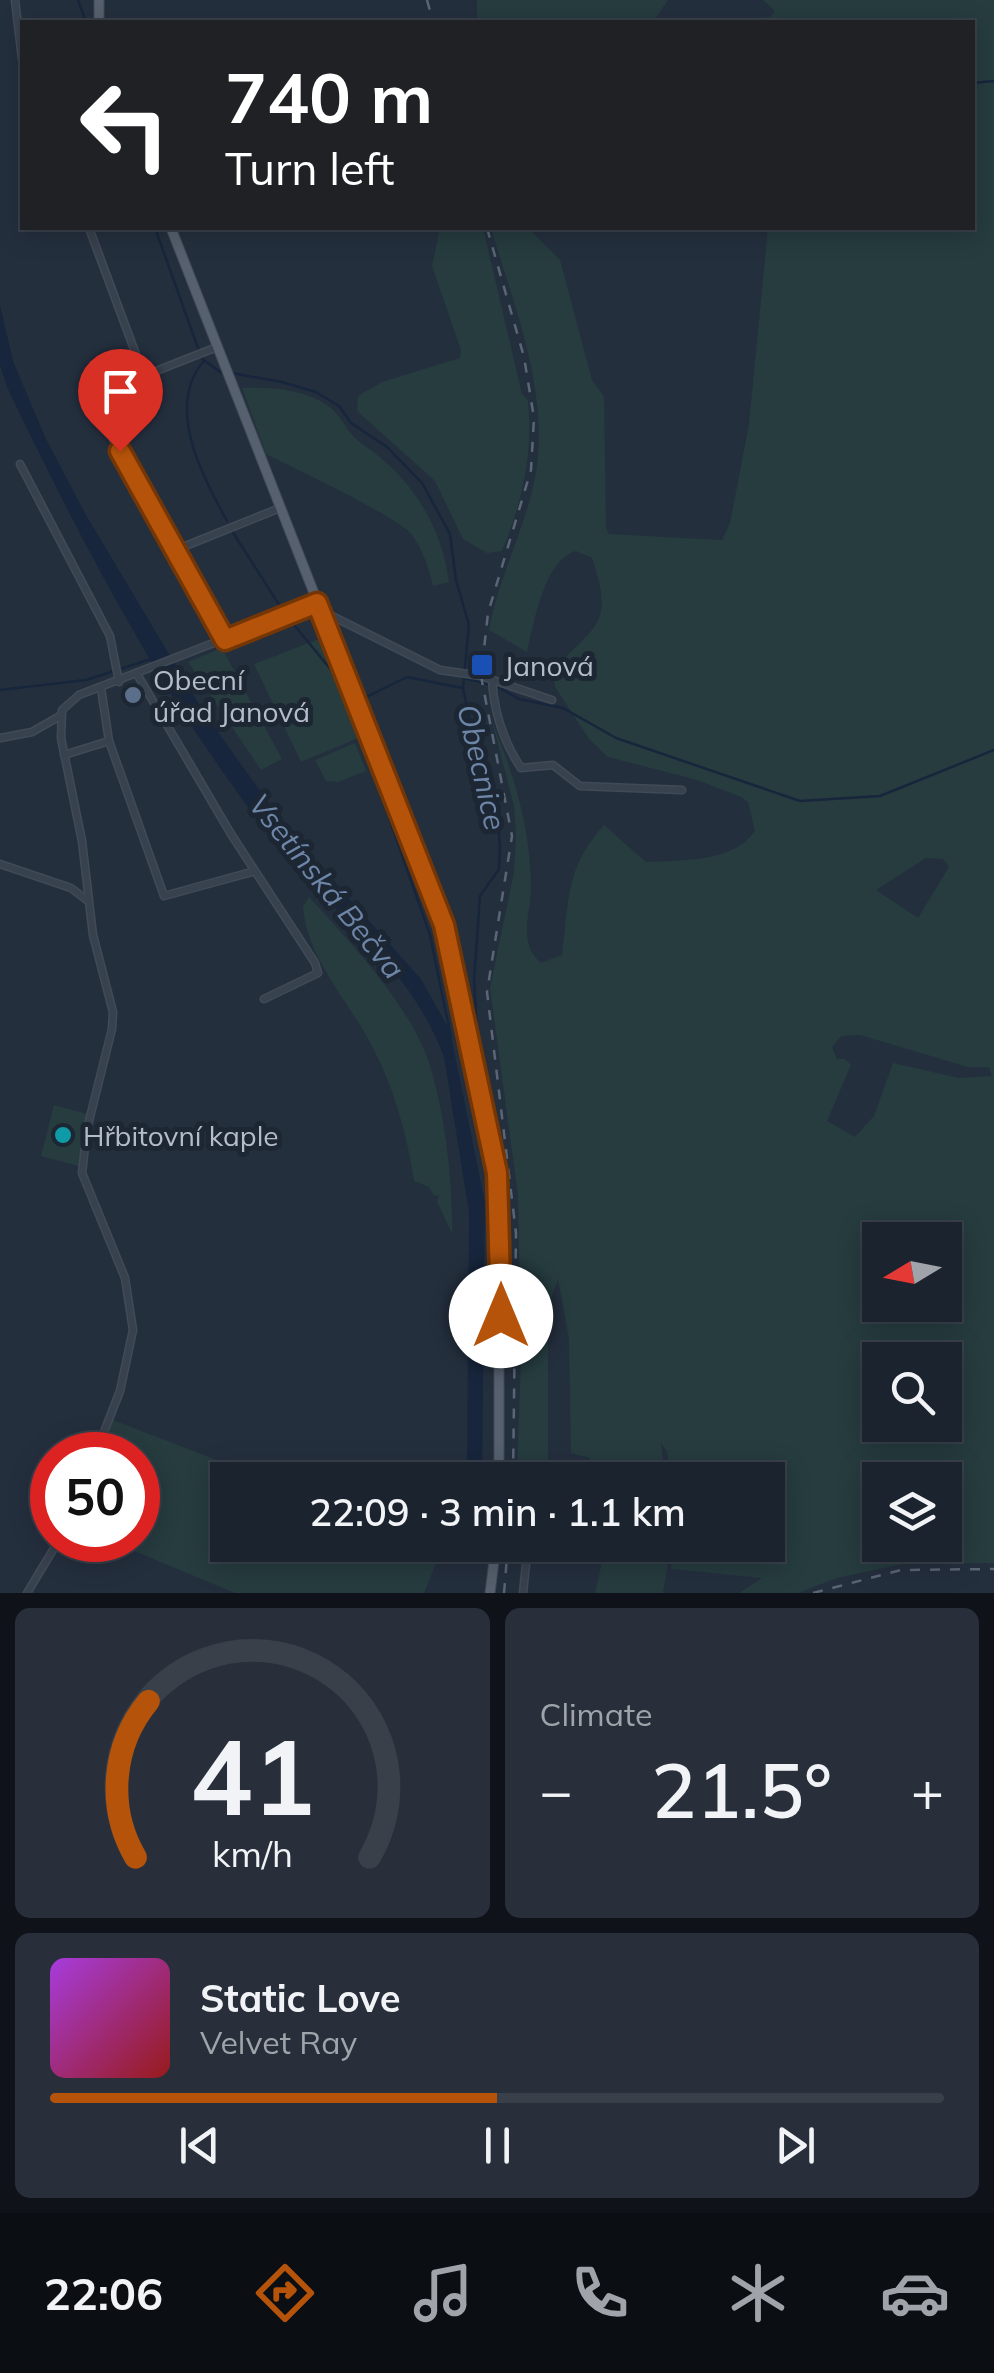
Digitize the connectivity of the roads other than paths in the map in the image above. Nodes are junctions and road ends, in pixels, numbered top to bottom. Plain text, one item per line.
1 (15, 0) edge
2 (20, 42) edge
3 (90, 230) edge
4 (171, 230) edge
5 (217, 347) junction
6 (144, 376) junction
7 (20, 464) dead end
8 (280, 508) junction
9 (173, 551) junction
10 (319, 607) junction
11 (222, 641) junction
12 (139, 673) junction
13 (118, 678) junction
14 (492, 680) junction
15 (101, 688) junction
16 (552, 700) dead end
17 (60, 716) junction
18 (0, 738) edge
19 (109, 740) junction
20 (64, 756) junction
21 (682, 790) dead end
22 (0, 864) edge
23 (255, 872) junction
24 (89, 902) junction
25 (264, 1000) dead end
26 (104, 1432) edge
27 (499, 1462) edge
28 (45, 1562) edge
29 (494, 1562) edge
30 (526, 1562) edge
31 (27, 1593) edge
32 (490, 1593) edge
33 (523, 1593) edge

1 - 2 street
3 - 6 street
4 - 5 main road
5 - 6 street
5 - 8 main road
6 - 9 street
7 - 13 street
8 - 9 street
8 - 10 main road
9 - 11 street
10 - 11 street
10 - 14 street
10 - 27 main road
11 - 12 street
12 - 13 street
12 - 23 street
13 - 15 street
14 - 16 street
14 - 21 street
15 - 17 street
15 - 19 street
17 - 18 street
17 - 20 street
19 - 20 street
19 - 23 street
20 - 24 street
22 - 24 street
23 - 25 street
24 - 26 street
28 - 31 street
29 - 32 main road
30 - 33 street

